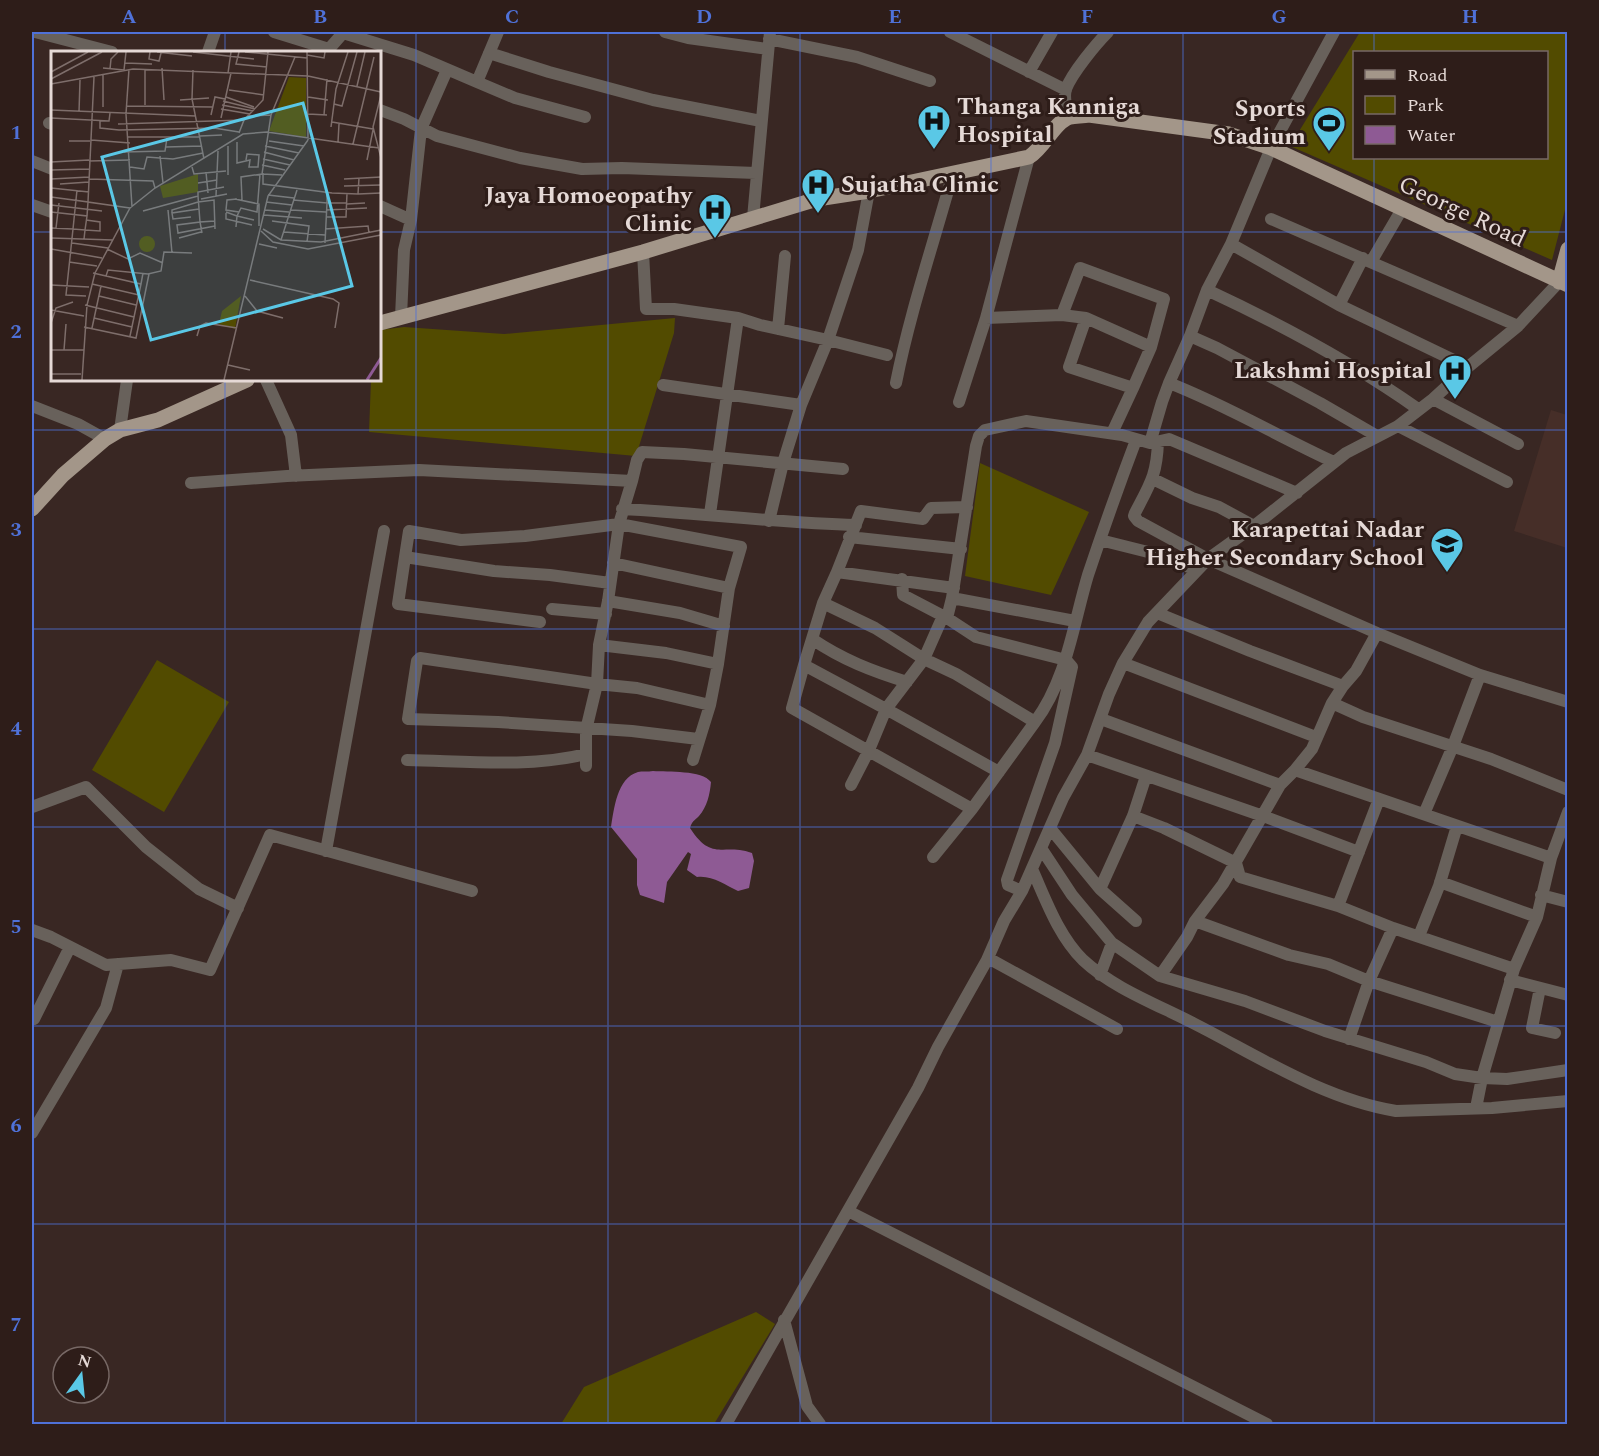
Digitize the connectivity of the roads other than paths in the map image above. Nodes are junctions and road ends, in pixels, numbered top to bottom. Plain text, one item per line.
1 (35, 32) edge
2 (215, 32) edge
3 (274, 32) edge
4 (498, 32) edge
5 (665, 32) edge
6 (950, 32) edge
7 (1052, 32) edge
8 (1108, 32) edge
9 (1334, 32) edge
10 (311, 37) edge
11 (769, 40) edge
12 (108, 51) edge
13 (208, 51) edge
14 (489, 53) junction
15 (447, 70) junction
16 (1029, 72) junction
17 (930, 81) dead end
18 (477, 82) junction
19 (1066, 90) junction
20 (381, 110) edge
21 (585, 117) dead end
22 (1069, 117) junction
23 (761, 121) junction
24 (421, 129) junction
25 (1271, 148) junction
26 (1029, 157) junction
27 (32, 161) edge
28 (51, 169) edge
29 (953, 172) junction
30 (756, 173) junction
31 (869, 191) junction
32 (32, 205) edge
33 (381, 206) edge
34 (1402, 209) junction
35 (51, 212) edge
36 (753, 218) junction
37 (1271, 219) dead end
38 (411, 220) junction
39 (1231, 244) junction
40 (1568, 249) edge
41 (643, 252) junction
42 (785, 256) dead end
43 (1367, 260) junction
44 (1563, 284) edge
45 (1208, 290) junction
46 (1339, 305) junction
47 (1062, 315) junction
48 (401, 317) junction
49 (738, 318) junction
50 (986, 318) junction
51 (1086, 318) junction
52 (381, 323) edge
53 (1518, 326) junction
54 (778, 329) junction
55 (1190, 336) junction
56 (828, 340) junction
57 (1151, 346) junction
58 (886, 355) dead end
59 (1468, 367) junction
60 (127, 381) edge
61 (245, 381) edge
62 (266, 381) edge
63 (896, 383) dead end
64 (1169, 383) junction
65 (663, 385) dead end
66 (1133, 388) junction
67 (728, 394) junction
68 (1433, 399) junction
69 (959, 402) dead end
70 (801, 405) junction
71 (32, 406) edge
72 (1418, 409) junction
73 (1398, 426) junction
74 (120, 430) junction
75 (1112, 433) junction
76 (1377, 436) junction
77 (105, 439) junction
78 (1136, 440) junction
79 (1154, 442) junction
80 (1518, 444) dead end
81 (719, 457) junction
82 (1334, 462) junction
83 (783, 463) junction
84 (843, 469) dead end
85 (296, 476) junction
86 (1153, 479) junction
87 (632, 481) junction
88 (1507, 482) dead end
89 (191, 483) dead end
90 (1297, 493) junction
91 (967, 507) junction
92 (622, 508) junction
93 (32, 509) edge
94 (710, 514) junction
95 (769, 521) junction
96 (619, 524) junction
97 (856, 525) junction
98 (1254, 526) junction
99 (384, 531) dead end
100 (1163, 534) junction
101 (849, 537) junction
102 (1100, 540) junction
103 (961, 549) junction
104 (1156, 554) junction
105 (405, 557) junction
106 (1208, 559) junction
107 (613, 562) junction
108 (1196, 570) junction
109 (837, 572) junction
110 (902, 579) junction
111 (610, 583) junction
112 (729, 588) junction
113 (953, 593) junction
114 (609, 601) junction
115 (824, 603) junction
116 (552, 609) dead end
117 (1157, 613) junction
118 (606, 614) junction
119 (945, 617) junction
120 (1075, 621) junction
121 (540, 622) dead end
122 (724, 626) junction
123 (1377, 633) junction
124 (812, 639) junction
125 (599, 645) junction
126 (924, 659) junction
127 (1066, 660) junction
128 (1123, 663) junction
129 (718, 664) junction
130 (804, 664) junction
131 (1480, 675) junction
132 (907, 682) junction
133 (597, 684) junction
134 (1343, 686) junction
135 (1568, 702) edge
136 (1332, 703) junction
137 (710, 705) junction
138 (886, 710) junction
139 (1101, 719) junction
140 (1035, 722) junction
141 (586, 730) junction
142 (1316, 737) junction
143 (698, 739) junction
144 (1453, 746) junction
145 (869, 750) junction
146 (1087, 755) junction
147 (407, 760) dead end
148 (693, 760) dead end
149 (1296, 770) junction
150 (999, 772) junction
151 (1146, 776) junction
152 (851, 785) dead end
153 (1280, 785) junction
154 (1568, 790) edge
155 (1379, 799) junction
156 (32, 807) edge
157 (972, 809) junction
158 (1568, 812) edge
159 (1424, 814) junction
160 (1133, 816) junction
161 (1263, 816) junction
162 (1457, 826) junction
163 (1050, 828) junction
164 (1562, 844) edge
165 (1041, 848) junction
166 (326, 851) junction
167 (1359, 852) junction
168 (933, 857) dead end
169 (1551, 858) junction
170 (1236, 863) junction
171 (1032, 869) junction
172 (1440, 882) junction
173 (1100, 889) junction
174 (472, 891) dead end
175 (1022, 891) junction
176 (1541, 896) junction
177 (1568, 902) edge
178 (1338, 906) junction
179 (238, 908) junction
180 (1537, 917) junction
181 (1136, 921) dead end
182 (1196, 921) junction
183 (1393, 928) junction
184 (32, 930) edge
185 (1419, 936) junction
186 (1112, 943) junction
187 (70, 947) junction
188 (988, 958) junction
189 (117, 964) junction
190 (1512, 974) junction
191 (1100, 975) junction
192 (1160, 975) junction
193 (1369, 981) junction
194 (1540, 988) junction
195 (1568, 995) edge
196 (32, 1021) edge
197 (1498, 1022) junction
198 (1117, 1029) dead end
199 (1555, 1033) dead end
200 (1349, 1039) junction
201 (1568, 1070) edge
202 (1482, 1078) junction
203 (1568, 1101) edge
204 (1476, 1108) junction
205 (32, 1133) edge
206 (848, 1211) junction
207 (784, 1320) junction
208 (726, 1425) edge
209 (820, 1425) edge
210 (1267, 1425) edge

1 - 12 street
2 - 13 street
3 - 10 street
4 - 14 street
5 - 11 street
6 - 16 street
7 - 16 street
8 - 19 street
9 - 25 street
10 - 15 street
11 - 17 street
11 - 23 street
14 - 18 street
14 - 23 street
15 - 18 street
15 - 24 street
16 - 19 street
18 - 21 street
19 - 22 street
20 - 24 street
22 - 25 main road, George Road
22 - 26 main road
23 - 30 street
24 - 30 street
24 - 38 street
25 - 34 main road, George Road
25 - 39 street
26 - 29 main road
26 - 50 street
27 - 28 street
29 - 31 main road
29 - 63 street
30 - 36 street
31 - 36 main road
31 - 56 street
32 - 35 street
33 - 38 street
34 - 43 street
34 - 44 main road, George Road
36 - 41 main road
37 - 43 street
38 - 48 street
39 - 45 street
39 - 46 street
40 - 44 main road
41 - 48 main road
41 - 49 street
42 - 54 street
43 - 46 street
43 - 53 street
44 - 53 street
45 - 55 street
45 - 72 street
46 - 59 street
47 - 50 street
47 - 51 street
47 - 57 street
48 - 52 main road
49 - 54 street
49 - 67 street
50 - 69 street
51 - 57 street
51 - 66 street
53 - 59 street
54 - 56 street
55 - 64 street
55 - 76 street
56 - 58 street
56 - 70 street
57 - 66 street
59 - 68 street
60 - 74 street
61 - 74 main road
62 - 85 street
64 - 79 street
64 - 82 street
65 - 67 street
66 - 75 street
67 - 70 street
67 - 81 street
68 - 72 street
68 - 80 street
70 - 83 street
71 - 77 street
72 - 73 street
73 - 76 street
73 - 88 street
74 - 77 main road
75 - 78 street
75 - 91 street
76 - 82 street
77 - 93 main road
78 - 79 street
78 - 102 street
79 - 86 street
79 - 90 street
81 - 83 street
81 - 87 street
81 - 94 street
82 - 90 street
83 - 84 street
83 - 95 street
85 - 87 street
85 - 89 street
86 - 98 street
86 - 100 street
87 - 92 street
90 - 98 street
91 - 97 street
91 - 103 street
92 - 94 street
92 - 96 street
94 - 95 street
95 - 97 street
96 - 105 street
96 - 107 street
96 - 112 street
97 - 101 street
98 - 106 street
99 - 166 street
100 - 104 street
100 - 106 street
101 - 103 street
101 - 109 street
102 - 104 street
102 - 120 street
103 - 113 street
104 - 108 street
105 - 111 street
105 - 121 street
106 - 108 street
106 - 123 street
107 - 111 street
107 - 112 street
108 - 117 street
109 - 110 street
109 - 115 street
110 - 113 street
110 - 119 street
111 - 114 street
112 - 122 street
113 - 119 street
113 - 120 street
114 - 118 street
114 - 122 street
115 - 124 street
115 - 126 street
116 - 118 street
117 - 128 street
117 - 134 street
118 - 125 street
119 - 126 street
119 - 127 street
120 - 127 street
122 - 129 street
123 - 131 street
123 - 134 street
124 - 130 street
124 - 132 street
125 - 129 street
125 - 133 street
126 - 132 street
126 - 140 street
127 - 140 street
127 - 175 street
128 - 139 street
128 - 142 street
129 - 137 street
130 - 138 street
130 - 145 street
131 - 135 street
131 - 144 street
132 - 138 street
133 - 137 street
133 - 141 street
133 - 141 street
134 - 136 street
136 - 142 street
136 - 144 street
137 - 143 street
138 - 145 street
138 - 150 street
139 - 146 street
139 - 153 street
140 - 150 street
141 - 143 street
141 - 147 street
142 - 149 street
143 - 148 street
144 - 154 street
144 - 159 street
145 - 152 street
145 - 157 street
146 - 151 street
146 - 163 street
149 - 153 street
149 - 155 street
150 - 157 street
151 - 160 street
151 - 161 street
153 - 161 street
155 - 159 street
155 - 167 street
156 - 179 street
157 - 168 street
158 - 164 street
159 - 162 street
160 - 170 street
160 - 173 street
161 - 167 street
161 - 170 street
162 - 169 street
162 - 172 street
163 - 165 street
163 - 173 street
164 - 169 street
165 - 171 street
165 - 186 street
166 - 174 street
166 - 179 street
167 - 178 street
169 - 176 street
170 - 178 street
170 - 182 street
171 - 175 street
171 - 191 street
172 - 180 street
172 - 185 street
173 - 181 street
175 - 188 street
176 - 177 street
176 - 180 street
178 - 183 street
179 - 189 street
180 - 190 street
182 - 192 street
182 - 193 street
183 - 185 street
183 - 193 street
184 - 187 street
185 - 190 street
186 - 191 street
186 - 192 street
187 - 189 street
187 - 196 street
188 - 198 street
188 - 206 street
189 - 205 street
190 - 194 street
190 - 197 street
191 - 204 street
192 - 200 street
193 - 197 street
193 - 200 street
194 - 195 street
194 - 199 street
197 - 202 street
200 - 202 street
201 - 202 street
202 - 204 street
203 - 204 street
206 - 207 street
206 - 210 street
207 - 208 street
207 - 209 street

